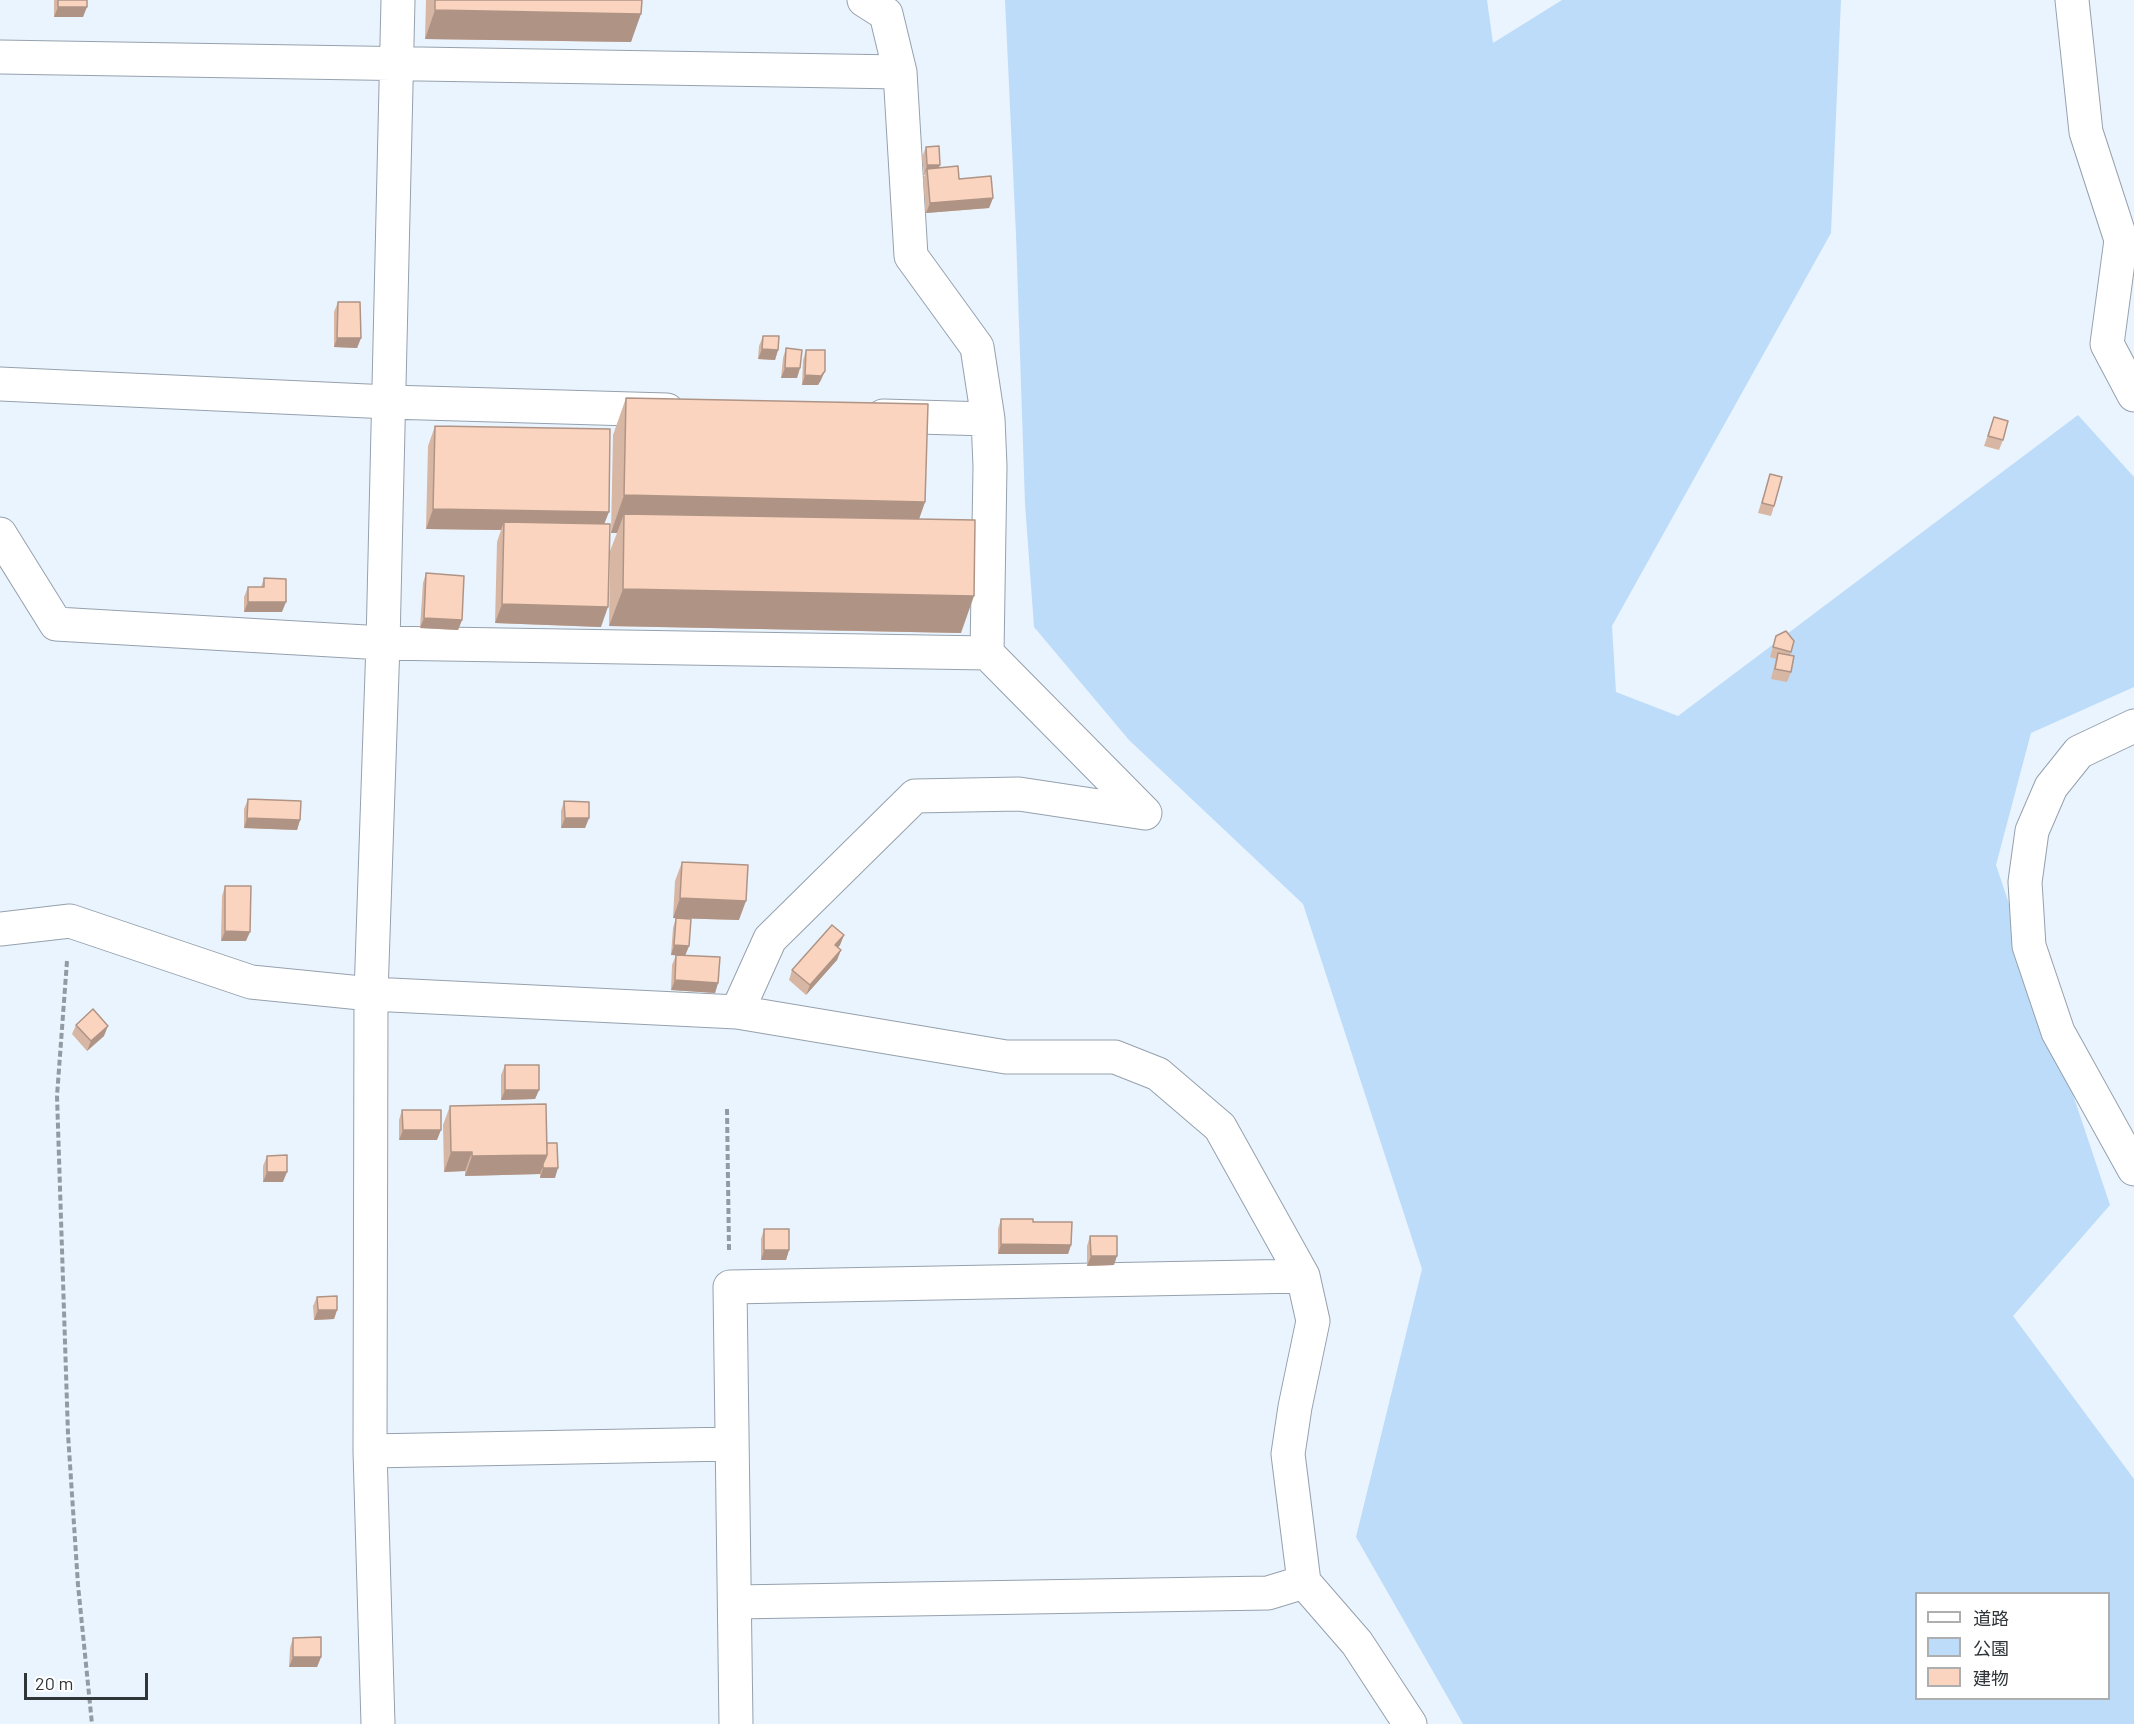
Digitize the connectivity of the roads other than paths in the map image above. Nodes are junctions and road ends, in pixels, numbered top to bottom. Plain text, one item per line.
1 (398, 0) edge
2 (864, 0) edge
3 (2072, 0) edge
4 (0, 57) edge
5 (398, 64) junction
6 (900, 72) junction
7 (0, 384) edge
8 (2134, 395) edge
9 (389, 402) junction
10 (700, 411) edge
11 (856, 416) edge
12 (988, 419) junction
13 (0, 534) edge
14 (383, 643) junction
15 (987, 653) junction
16 (2134, 726) edge
17 (0, 929) edge
18 (371, 994) junction
19 (737, 1012) junction
20 (2134, 1169) edge
21 (1303, 1276) junction
22 (731, 1444) junction
23 (370, 1451) junction
24 (1304, 1582) junction
25 (735, 1602) junction
26 (378, 1724) edge
27 (736, 1724) edge
28 (1410, 1724) edge

1 - 5 street
2 - 6 street
3 - 8 street
4 - 5 street
5 - 6 street
5 - 9 street
6 - 12 street
7 - 9 street
9 - 10 street
9 - 14 street
11 - 12 street
12 - 15 street
13 - 14 street
14 - 15 street
14 - 18 street
15 - 19 street
16 - 20 street
17 - 18 street
18 - 19 street
18 - 23 street
19 - 21 street
21 - 22 street
21 - 24 street
22 - 23 street
22 - 25 street
23 - 26 street
24 - 25 street
24 - 28 street
25 - 27 street

